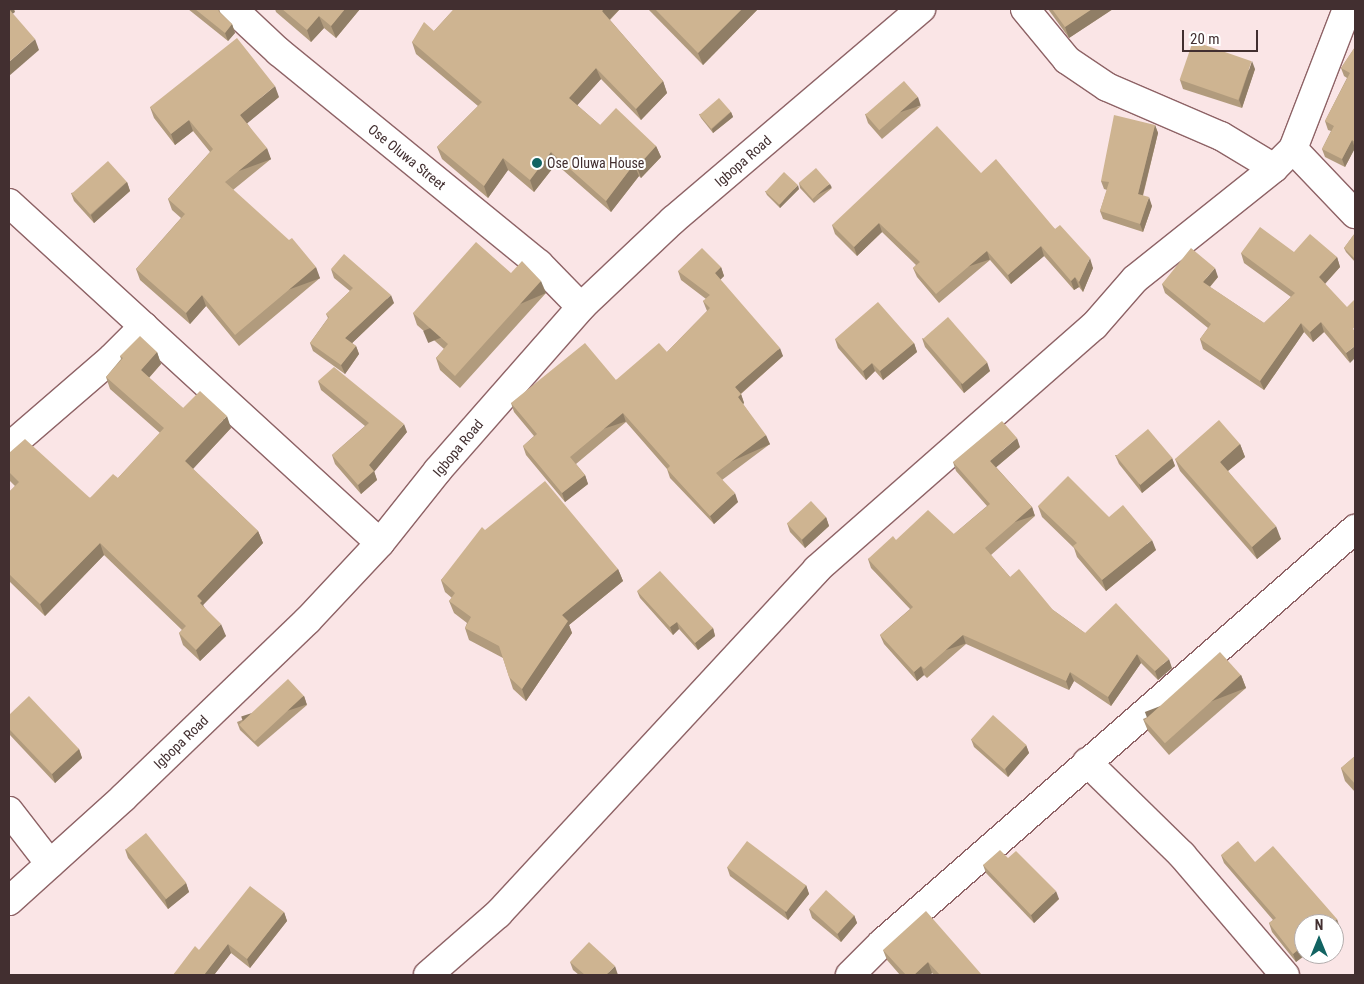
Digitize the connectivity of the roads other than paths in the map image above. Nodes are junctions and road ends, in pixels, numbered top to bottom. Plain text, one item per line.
1 (233, 9) edge
2 (921, 9) edge
3 (1025, 9) edge
4 (1347, 9) edge
5 (1293, 149) junction
6 (1274, 168) junction
7 (9, 204) edge
8 (1355, 214) edge
9 (580, 307) junction
10 (144, 326) junction
11 (9, 447) edge
12 (1355, 528) edge
13 (380, 543) junction
14 (1087, 762) junction
15 (9, 811) edge
16 (50, 864) junction
17 (9, 901) edge
18 (428, 975) edge
19 (850, 975) edge
20 (1285, 975) edge

1 - 9 street, Ose Oluwa Street
2 - 9 street, Igbopa Road
3 - 6 street
4 - 5 street
5 - 6 street
5 - 8 street
6 - 18 street
7 - 10 street
9 - 13 street, Igbopa Road
10 - 11 street
10 - 13 street
12 - 14 street
13 - 16 street, Igbopa Road
14 - 19 street
14 - 20 street
15 - 16 street
16 - 17 street, Igbopa Road

